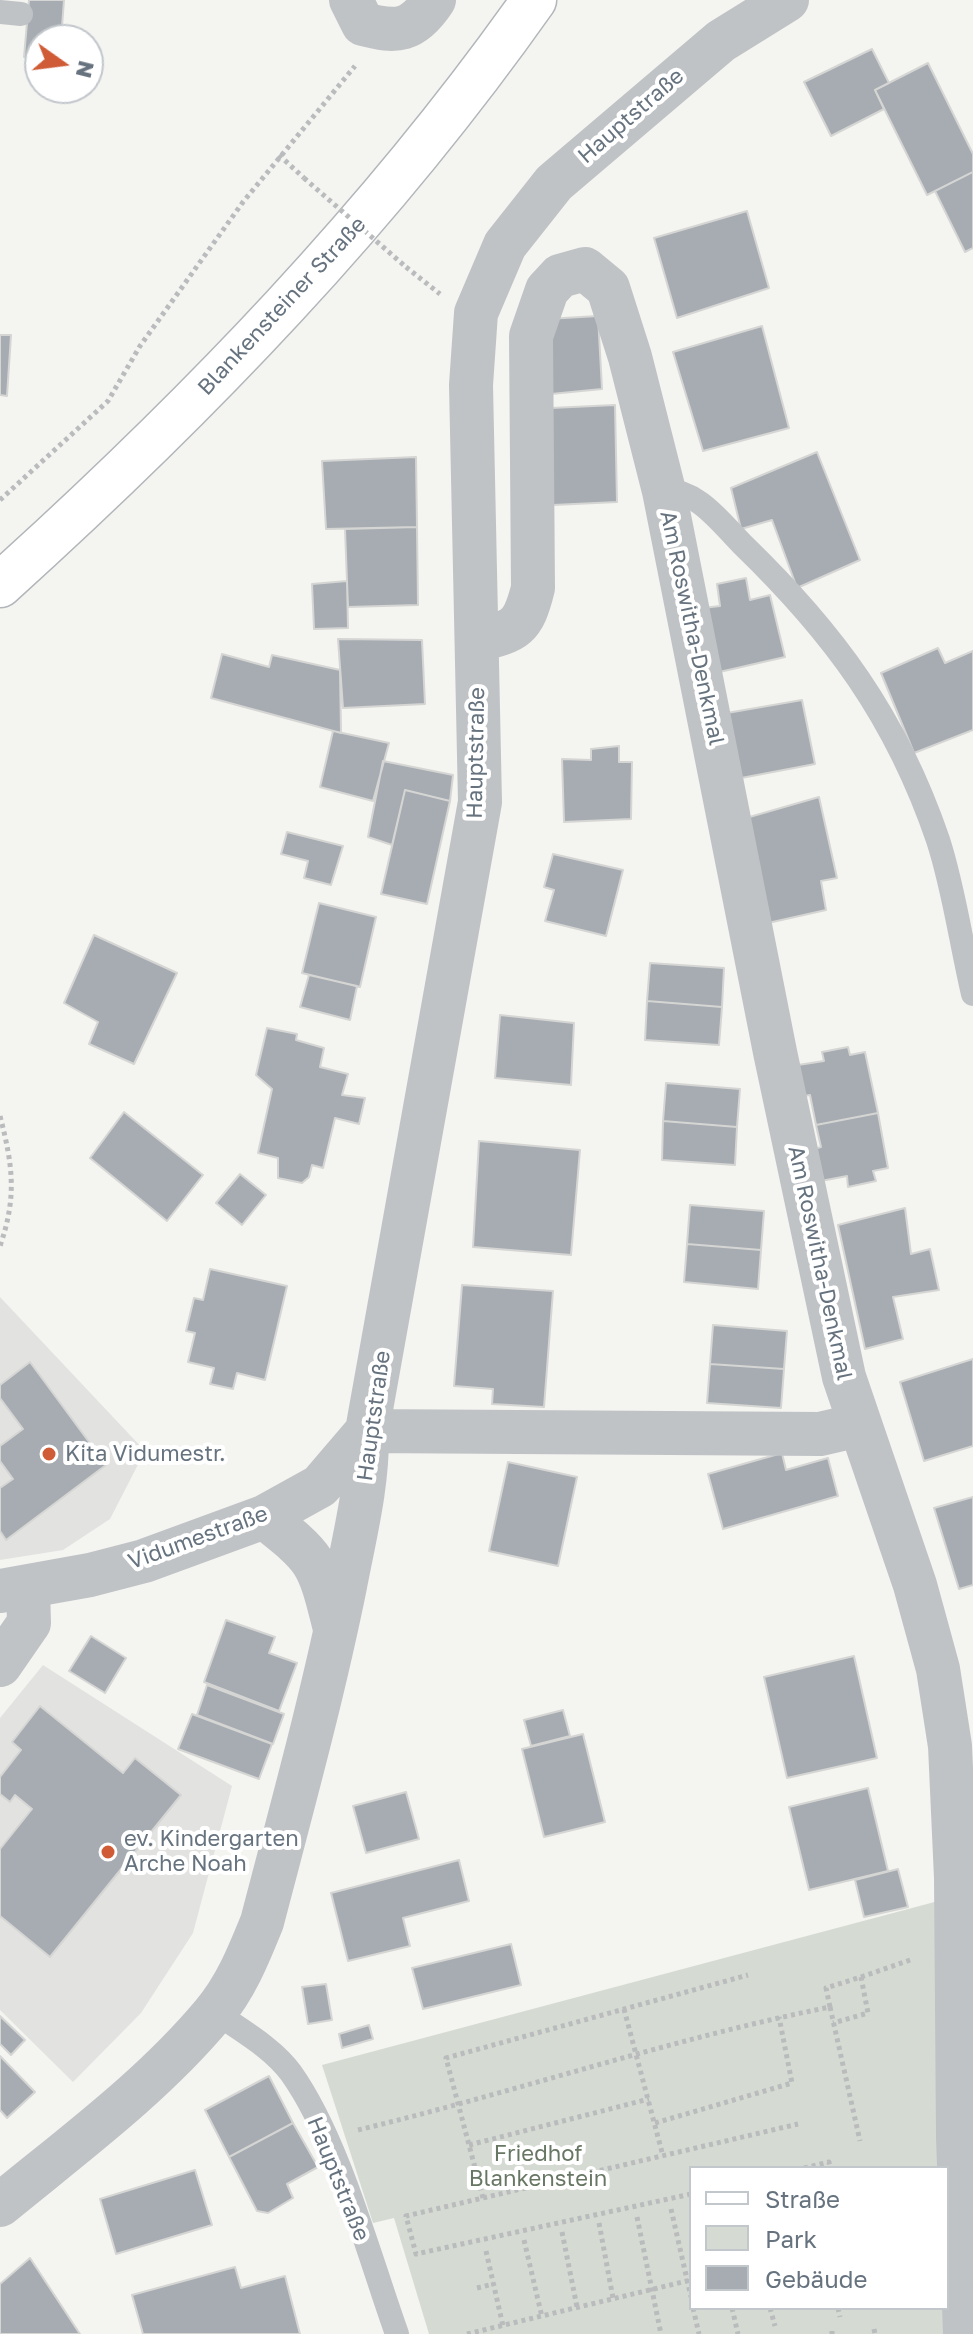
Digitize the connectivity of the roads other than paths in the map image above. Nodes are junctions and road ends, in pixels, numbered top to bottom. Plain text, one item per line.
1 (351, 0) edge
2 (434, 0) edge
3 (534, 0) edge
4 (787, 0) edge
5 (664, 491) junction
6 (0, 585) edge
7 (477, 640) junction
8 (973, 994) edge
9 (859, 1425) junction
10 (367, 1431) junction
11 (264, 1517) junction
12 (14, 1589) edge
13 (336, 1631) junction
14 (0, 1665) edge
15 (215, 2012) junction
16 (0, 2205) edge
17 (397, 2334) edge
18 (965, 2334) edge

1 - 2 street
3 - 6 main road, Blankensteiner Straße
4 - 7 street, Hauptstraße
5 - 7 street, Am Roswitha-Denkmal
5 - 8 lane
5 - 9 street, Am Roswitha-Denkmal
7 - 10 street, Hauptstraße
9 - 10 street
9 - 18 street, Am Roswitha-Denkmal
10 - 11 street, Vidumestraße
10 - 13 street, Hauptstraße
11 - 12 street, Vidumestraße
11 - 13 street, Hauptstraße
12 - 14 street
13 - 15 street, Hauptstraße
15 - 16 street, Hauptstraße
15 - 17 lane, Hauptstraße

